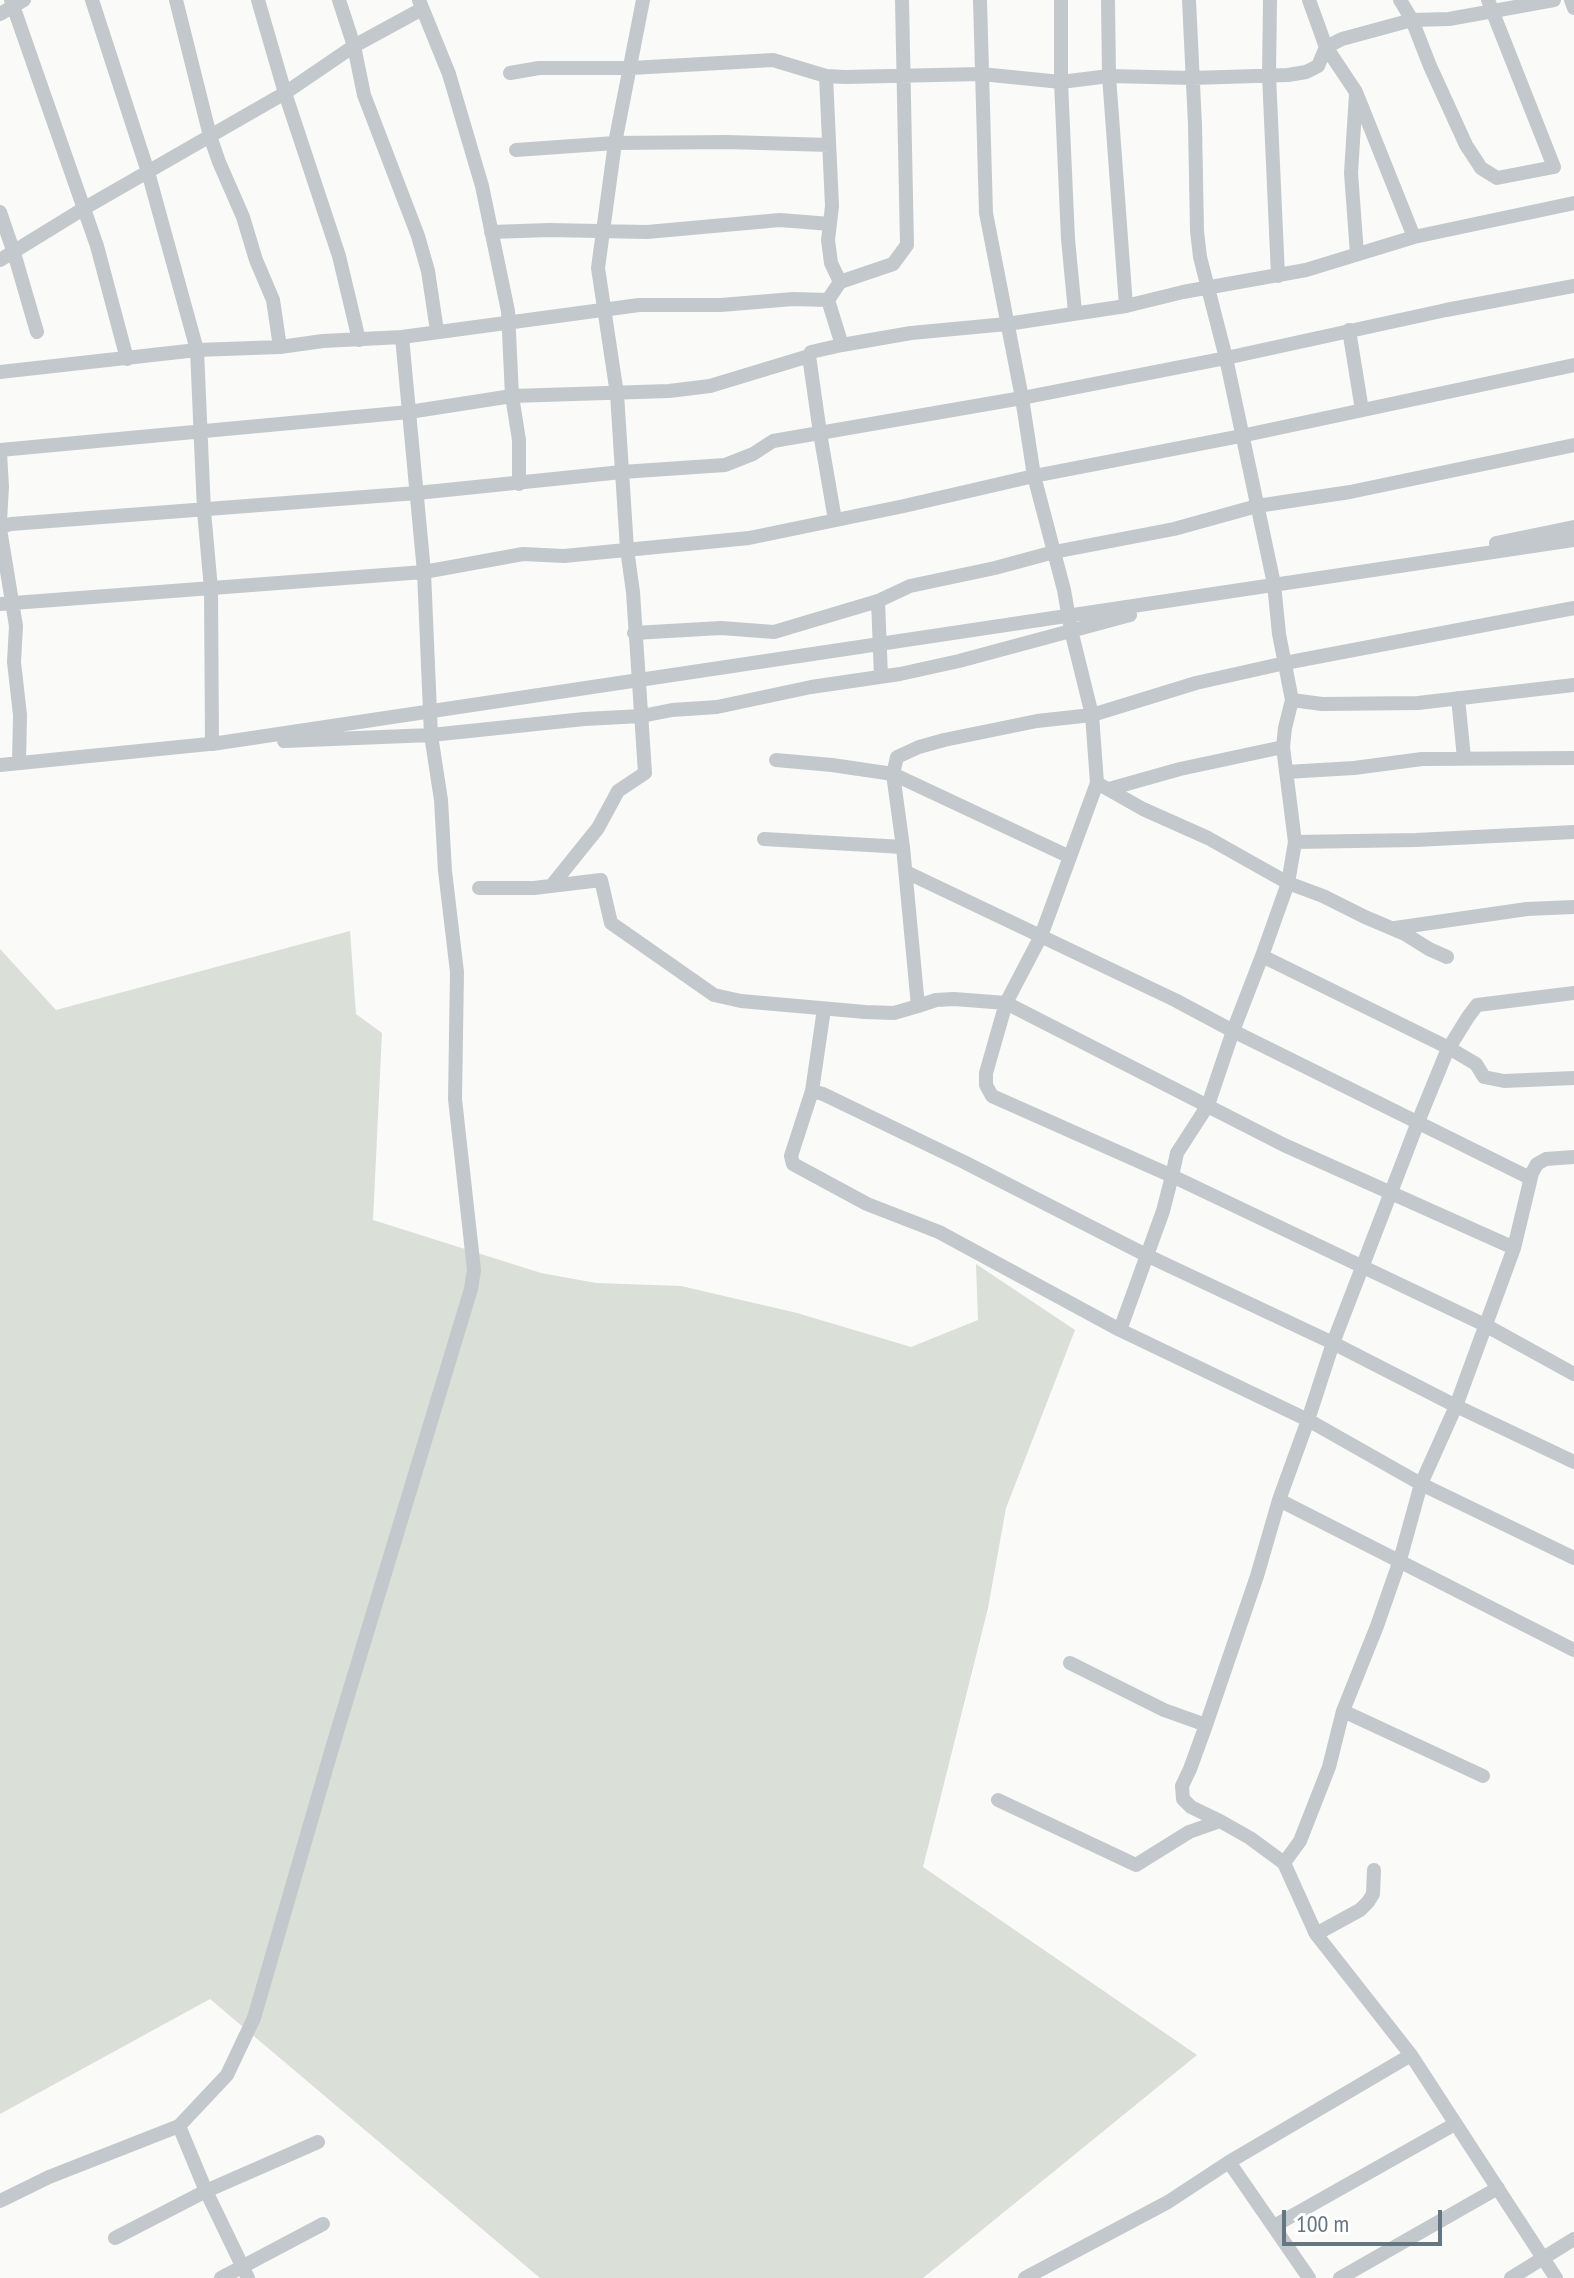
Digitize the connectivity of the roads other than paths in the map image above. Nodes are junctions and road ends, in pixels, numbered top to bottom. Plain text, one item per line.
1 (92, 0) edge
2 (176, 0) edge
3 (258, 0) edge
4 (339, 0) edge
5 (643, 0) edge
6 (902, 0) edge
7 (980, 0) edge
8 (1061, 0) edge
9 (1108, 0) edge
10 (1189, 0) edge
11 (1270, 0) edge
12 (1309, 0) edge
13 (1400, 0) edge
14 (1554, 0) edge
15 (1571, 0) edge
16 (16, 2) edge
17 (420, 4) edge
18 (1490, 6) edge
19 (1574, 8) edge
20 (0, 14) edge
21 (1412, 20) junction
22 (354, 46) junction
23 (1326, 47) junction
24 (631, 68) junction
25 (510, 73) dead end
26 (981, 74) junction
27 (1269, 75) junction
28 (826, 76) junction
29 (1109, 76) junction
30 (903, 77) junction
31 (1192, 78) junction
32 (1061, 82) junction
33 (1356, 92) junction
34 (285, 93) junction
35 (210, 136) junction
36 (615, 143) junction
37 (829, 145) junction
38 (516, 150) dead end
39 (148, 172) junction
40 (1574, 203) edge
41 (83, 209) junction
42 (0, 212) edge
43 (830, 224) junction
44 (603, 230) junction
45 (491, 232) junction
46 (1414, 237) junction
47 (14, 253) junction
48 (1357, 254) junction
49 (0, 260) edge
50 (1278, 276) junction
51 (840, 282) junction
52 (1574, 286) edge
53 (1210, 288) junction
54 (828, 300) junction
55 (1126, 306) junction
56 (605, 309) junction
57 (1075, 312) junction
58 (508, 322) junction
59 (1007, 324) junction
60 (1349, 330) junction
61 (437, 331) junction
62 (37, 332) dead end
63 (402, 337) junction
64 (359, 340) junction
65 (842, 345) junction
66 (280, 347) junction
67 (197, 350) junction
68 (809, 356) junction
69 (1226, 358) junction
70 (127, 359) junction
71 (1574, 365) edge
72 (0, 372) edge
73 (617, 394) junction
74 (512, 396) junction
75 (1022, 398) junction
76 (1362, 410) junction
77 (409, 412) junction
78 (200, 431) junction
79 (820, 433) junction
80 (1241, 436) junction
81 (1574, 445) edge
82 (0, 451) edge
83 (622, 472) junction
84 (1034, 476) junction
85 (519, 484) junction
86 (417, 493) junction
87 (1257, 506) junction
88 (204, 511) junction
89 (835, 520) junction
90 (0, 526) edge
91 (1574, 527) edge
92 (1574, 540) edge
93 (627, 549) junction
94 (1054, 552) junction
95 (424, 572) junction
96 (1274, 584) junction
97 (211, 589) junction
98 (878, 601) junction
99 (6, 603) edge
100 (1574, 608) edge
101 (1071, 630) junction
102 (634, 633) junction
103 (14, 662) junction
104 (1285, 663) junction
105 (0, 668) edge
106 (881, 676) junction
107 (1574, 685) edge
108 (1458, 698) junction
109 (1292, 700) junction
110 (1092, 715) junction
111 (642, 716) junction
112 (431, 735) junction
113 (212, 744) junction
114 (1283, 747) junction
115 (1464, 758) junction
116 (1574, 758) edge
117 (776, 760) dead end
118 (19, 762) junction
119 (0, 765) edge
120 (1286, 772) junction
121 (893, 774) junction
122 (1103, 786) junction
123 (1574, 832) edge
124 (764, 839) dead end
125 (1295, 842) junction
126 (903, 847) junction
127 (1070, 857) junction
128 (906, 872) junction
129 (1288, 883) junction
130 (553, 884) junction
131 (479, 888) dead end
132 (1574, 907) edge
133 (1390, 928) junction
134 (1041, 936) junction
135 (1262, 956) junction
136 (1447, 957) dead end
137 (1574, 993) edge
138 (1006, 1003) junction
139 (918, 1006) junction
140 (824, 1009) junction
141 (1233, 1031) junction
142 (1449, 1048) junction
143 (1574, 1078) edge
144 (812, 1091) junction
145 (1208, 1105) junction
146 (1418, 1122) junction
147 (1574, 1157) edge
148 (1172, 1176) junction
149 (1530, 1178) junction
150 (1390, 1193) junction
151 (1514, 1248) junction
152 (1146, 1255) junction
153 (1363, 1267) junction
154 (1485, 1325) junction
155 (1120, 1330) junction
156 (1333, 1343) junction
157 (1574, 1374) edge
158 (1456, 1406) junction
159 (1308, 1420) junction
160 (1574, 1462) edge
161 (1421, 1484) junction
162 (1279, 1500) junction
163 (1574, 1558) edge
164 (1400, 1560) junction
165 (1574, 1650) edge
166 (1070, 1663) dead end
167 (1343, 1711) junction
168 (1206, 1725) junction
169 (1483, 1776) dead end
170 (998, 1800) dead end
171 (1220, 1821) junction
172 (1284, 1863) junction
173 (1374, 1870) dead end
174 (1316, 1934) junction
175 (1411, 2055) junction
176 (1455, 2124) junction
177 (179, 2126) junction
178 (318, 2142) dead end
179 (1229, 2162) junction
180 (1498, 2188) junction
181 (206, 2191) junction
182 (0, 2201) edge
183 (323, 2224) dead end
184 (1274, 2226) junction
185 (115, 2238) dead end
186 (1574, 2239) edge
187 (1542, 2259) junction
188 (245, 2273) edge
189 (221, 2278) edge
190 (1025, 2278) edge
191 (1309, 2278) edge
192 (1340, 2278) edge
193 (1511, 2278) edge
194 (1556, 2278) edge

1 - 39 street
2 - 35 street
3 - 34 street
4 - 22 street
5 - 24 street
6 - 30 street
7 - 26 street
8 - 32 street
9 - 29 street
10 - 31 street
11 - 27 street
12 - 23 street
13 - 21 street
14 - 18 street
15 - 19 street
16 - 20 street
16 - 41 street
17 - 22 street
17 - 45 street
18 - 21 street
18 - 21 street
21 - 23 street
22 - 34 street
22 - 61 street
23 - 27 street
23 - 33 street
24 - 25 street
24 - 28 street
24 - 36 street
26 - 30 street
26 - 32 street
26 - 59 street
27 - 31 street
27 - 50 street
28 - 30 street
28 - 37 street
29 - 31 street
29 - 32 street
29 - 55 street
30 - 51 street
31 - 53 street
32 - 57 street
33 - 46 street
33 - 48 street
34 - 35 street
34 - 64 street
35 - 39 street
35 - 66 street
36 - 37 street
36 - 38 street
36 - 44 street
37 - 43 street
39 - 41 street
39 - 67 street
40 - 46 street
41 - 47 street
41 - 70 street
42 - 47 street
43 - 44 street
43 - 51 street
44 - 45 street
44 - 56 street
45 - 58 street
46 - 48 street
47 - 49 street
47 - 62 street
48 - 50 street
50 - 53 street
51 - 54 street
52 - 60 street
53 - 55 street
53 - 69 street
54 - 56 street
54 - 65 street
55 - 57 street
56 - 58 street
56 - 73 street
57 - 59 street
58 - 61 street
58 - 74 street
59 - 65 street
59 - 75 street
60 - 69 street
60 - 76 street
61 - 63 street
63 - 64 street
63 - 77 street
64 - 66 street
65 - 68 street
66 - 67 street
67 - 70 street
67 - 78 street
68 - 73 street
68 - 79 street
69 - 75 street
69 - 80 street
70 - 72 street
71 - 76 street
73 - 74 street
73 - 83 street
74 - 77 street
74 - 85 street
75 - 79 street
75 - 84 street
76 - 80 street
77 - 78 street
77 - 86 street
78 - 82 street
78 - 88 street
79 - 83 street
79 - 89 street
80 - 84 street
80 - 87 street
81 - 87 street
82 - 90 street
83 - 85 street
83 - 93 street
84 - 89 street
84 - 94 street
85 - 86 street
86 - 88 street
86 - 95 street
87 - 94 street
87 - 96 street
88 - 90 street
88 - 97 street
89 - 93 street
90 - 99 street
91 - 96 street
92 - 113 street
93 - 95 street
93 - 102 street
94 - 98 street
94 - 101 street
95 - 97 street
95 - 112 street
96 - 101 street
96 - 104 street
97 - 99 street
97 - 113 street
98 - 102 street
98 - 106 street
99 - 103 street
100 - 104 street
101 - 106 street
101 - 110 street
102 - 111 street
103 - 105 street
103 - 118 street
104 - 109 street
104 - 110 street
106 - 111 street
107 - 108 street
108 - 109 street
108 - 115 street
109 - 114 street
110 - 121 street
110 - 122 street
111 - 112 street
111 - 130 street
112 - 113 street
112 - 177 street
113 - 118 street
114 - 120 street
114 - 122 street
115 - 116 street
115 - 120 street
117 - 121 street
118 - 119 street
120 - 125 street
121 - 126 street
121 - 127 street
122 - 127 street
122 - 129 street
123 - 125 street
124 - 126 street
125 - 129 street
126 - 128 street
127 - 134 street
128 - 134 street
128 - 139 street
129 - 133 street
129 - 135 street
130 - 131 street
130 - 140 street
132 - 133 street
133 - 136 street
134 - 138 street
134 - 141 street
135 - 141 street
135 - 142 street
137 - 142 street
138 - 139 street
138 - 145 street
138 - 148 street
139 - 140 street
140 - 144 street
141 - 145 street
141 - 146 street
142 - 143 street
142 - 146 street
144 - 152 street
144 - 155 street
145 - 148 street
145 - 150 street
146 - 149 street
146 - 150 street
147 - 149 street
148 - 152 street
148 - 153 street
149 - 151 street
150 - 151 street
150 - 153 street
151 - 154 street
152 - 155 street
152 - 156 street
153 - 154 street
153 - 156 street
154 - 157 street
154 - 158 street
155 - 159 street
156 - 158 street
156 - 159 street
158 - 160 street
158 - 161 street
159 - 161 street
159 - 162 street
161 - 163 street
161 - 164 street
162 - 164 street
162 - 168 street
164 - 165 street
164 - 167 street
166 - 168 street
167 - 169 street
167 - 172 street
168 - 171 street
170 - 171 street
171 - 172 street
172 - 174 street
173 - 174 street
174 - 175 street
175 - 176 street
175 - 179 street
176 - 180 street
176 - 184 street
177 - 181 street
177 - 182 street
178 - 181 street
179 - 184 street
179 - 190 street
180 - 187 street
180 - 192 street
181 - 185 street
181 - 188 street
183 - 188 street
184 - 191 street
186 - 187 street
187 - 193 street
187 - 194 street
188 - 189 street

